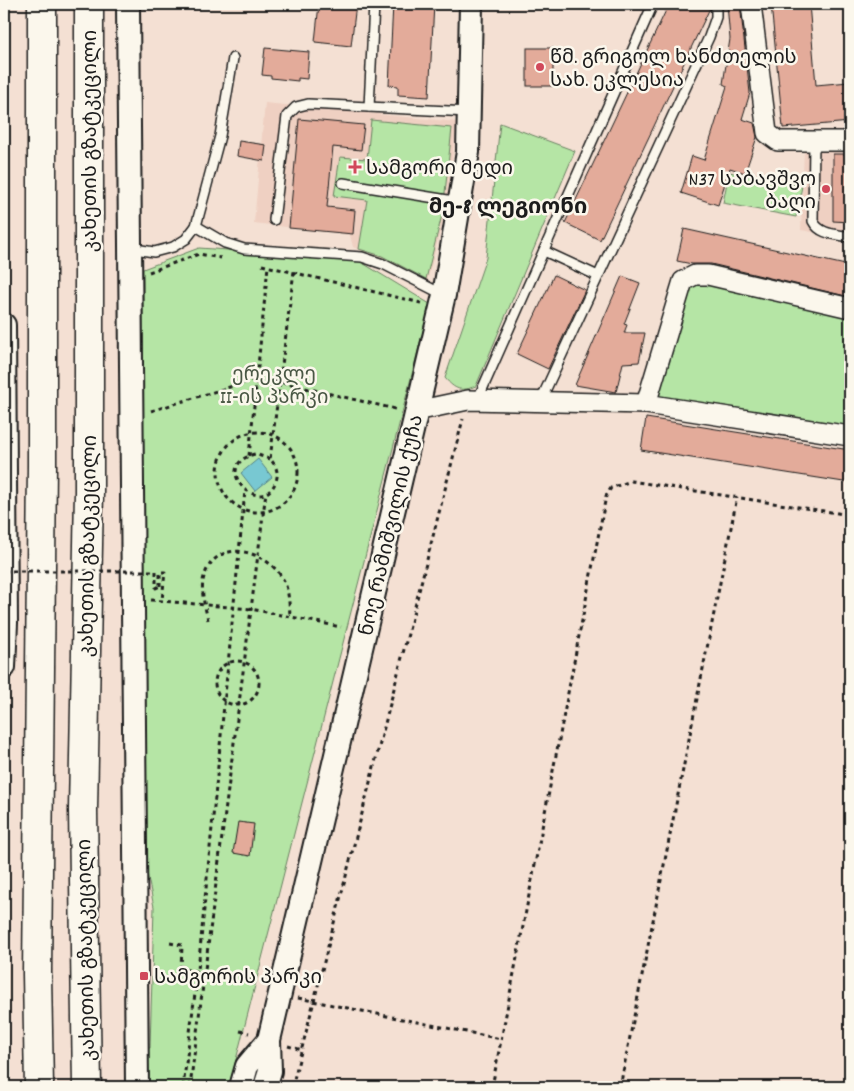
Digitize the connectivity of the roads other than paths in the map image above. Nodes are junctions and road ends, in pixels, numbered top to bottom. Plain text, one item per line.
1 (42, 4) edge
2 (89, 4) edge
3 (128, 4) edge
4 (374, 4) edge
5 (653, 4) edge
6 (716, 4) edge
7 (751, 4) edge
8 (473, 6) edge
9 (233, 58) dead end
10 (369, 107) junction
11 (470, 112) junction
12 (850, 141) edge
13 (814, 142) junction
14 (343, 184) dead end
15 (460, 202) junction
16 (274, 220) dead end
17 (196, 226) junction
18 (850, 237) edge
19 (130, 243) junction
20 (544, 251) junction
21 (598, 276) junction
22 (444, 295) junction
23 (850, 308) edge
24 (4, 325) edge
25 (4, 375) edge
26 (472, 400) junction
27 (540, 402) junction
28 (646, 404) junction
29 (406, 410) junction
30 (850, 436) edge
31 (4, 667) edge
32 (269, 1040) junction
33 (39, 1087) edge
34 (87, 1087) edge
35 (136, 1087) edge
36 (241, 1087) edge
37 (265, 1087) edge

1 - 33 highway
2 - 34 highway, კახეთის გზატკეცილი
3 - 19 street, კახეთის გზატკეცილი
4 - 10 lane
5 - 20 lane
6 - 21 lane
7 - 13 street
8 - 11 street, ნოე რამიშვილის ქუჩა
9 - 17 lane
10 - 11 lane
10 - 16 lane
11 - 15 street, ნოე რამიშვილის ქუჩა
12 - 13 street
13 - 18 lane
14 - 15 lane
15 - 22 street, ნოე რამიშვილის ქუჩა
17 - 19 lane
17 - 22 lane
19 - 35 street, კახეთის გზატკეცილი
20 - 21 lane
20 - 26 lane
21 - 27 lane
22 - 29 street, ნოე რამიშვილის ქუჩა
23 - 28 street
24 - 25 street
25 - 31 street
26 - 27 street
26 - 29 street
27 - 28 street
28 - 30 street
29 - 32 street, ნოე რამიშვილის ქუჩა
32 - 36 street, ნოე რამიშვილის ქუჩა
32 - 37 street, ნოე რამიშვილის ქუჩა

